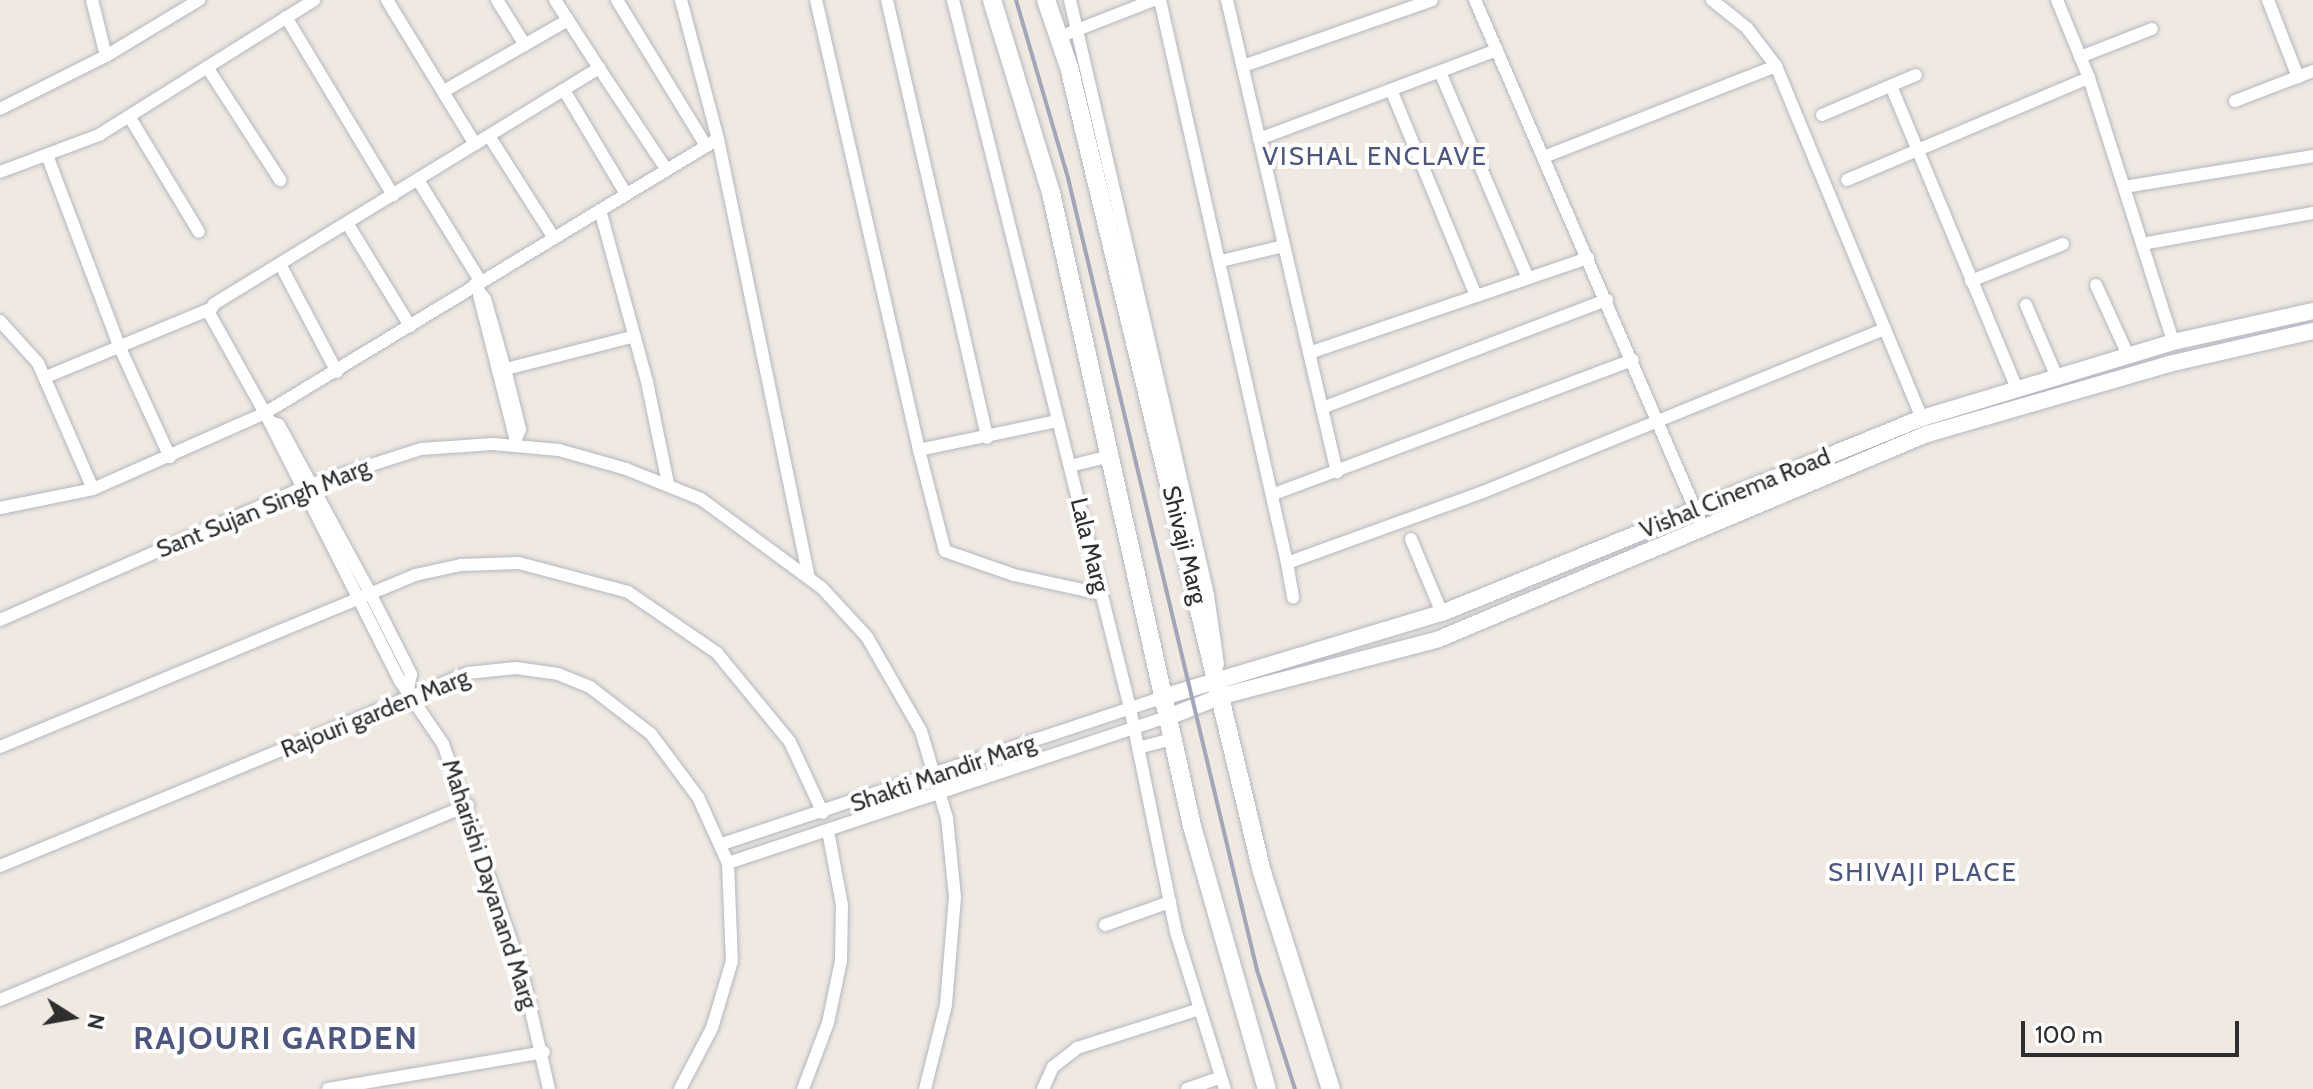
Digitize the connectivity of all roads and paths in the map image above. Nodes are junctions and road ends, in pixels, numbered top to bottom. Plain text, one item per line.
1 (92, 0) edge
2 (199, 0) edge
3 (314, 0) edge
4 (387, 0) edge
5 (497, 0) edge
6 (555, 0) edge
7 (617, 0) edge
8 (681, 0) edge
9 (816, 0) edge
10 (887, 0) edge
11 (953, 0) edge
12 (992, 0) edge
13 (1046, 0) edge
14 (1070, 0) edge
15 (1157, 0) edge
16 (1227, 0) edge
17 (1432, 0) edge
18 (1475, 0) edge
19 (1712, 0) edge
20 (2057, 0) edge
21 (2268, 0) edge
22 (286, 17) junction
23 (568, 20) junction
24 (1078, 28) junction
25 (2152, 29) dead end
26 (1059, 37) junction
27 (525, 45) junction
28 (1497, 50) junction
29 (106, 56) junction
30 (2080, 57) junction
31 (1243, 66) junction
32 (1776, 66) junction
33 (207, 67) junction
34 (599, 68) junction
35 (2313, 71) edge
36 (1440, 72) junction
37 (1916, 75) dead end
38 (2298, 77) junction
39 (2089, 78) junction
40 (1891, 86) junction
41 (564, 90) junction
42 (444, 91) junction
43 (1392, 92) junction
44 (2235, 101) dead end
45 (0, 109) edge
46 (1822, 115) dead end
47 (129, 116) junction
48 (489, 136) junction
49 (1259, 139) junction
50 (712, 143) junction
51 (475, 144) junction
52 (1917, 150) junction
53 (47, 155) junction
54 (2313, 156) edge
55 (1544, 157) junction
56 (666, 169) junction
57 (0, 172) edge
58 (280, 180) dead end
59 (418, 180) junction
60 (1847, 180) dead end
61 (2124, 187) junction
62 (626, 194) junction
63 (393, 195) junction
64 (600, 210) junction
65 (2313, 213) edge
66 (347, 223) junction
67 (199, 232) dead end
68 (554, 238) junction
69 (2063, 244) dead end
70 (2142, 244) junction
71 (1284, 246) junction
72 (1588, 258) junction
73 (1221, 261) junction
74 (280, 264) junction
75 (1528, 278) junction
76 (1971, 281) junction
77 (2096, 285) dead end
78 (478, 287) junction
79 (1476, 296) junction
80 (1607, 300) junction
81 (2026, 305) dead end
82 (210, 309) junction
83 (2313, 311) edge
84 (0, 321) edge
85 (410, 326) junction
86 (1885, 329) junction
87 (2313, 331) edge
88 (635, 336) junction
89 (2173, 342) junction
90 (120, 348) junction
91 (1309, 353) junction
92 (2128, 355) junction
93 (1633, 360) junction
94 (500, 371) junction
95 (337, 372) junction
96 (2056, 375) junction
97 (46, 377) junction
98 (2023, 384) junction
99 (2039, 400) junction
100 (1322, 408) junction
101 (268, 418) junction
102 (1657, 418) junction
103 (1058, 421) junction
104 (1925, 426) junction
105 (987, 438) junction
106 (516, 442) junction
107 (919, 450) junction
108 (1110, 456) junction
109 (170, 457) junction
110 (1070, 466) junction
111 (1337, 472) junction
112 (668, 483) junction
113 (306, 486) junction
114 (93, 489) junction
115 (1274, 494) junction
116 (0, 508) edge
117 (1694, 509) junction
118 (1702, 525) junction
119 (1411, 539) dead end
120 (1287, 563) junction
121 (809, 577) junction
122 (363, 594) junction
123 (1102, 594) junction
124 (1293, 597) dead end
125 (1480, 598) junction
126 (1442, 613) junction
127 (0, 620) edge
128 (1487, 620) junction
129 (1220, 687) junction
130 (411, 692) junction
131 (1163, 697) junction
132 (1130, 708) junction
133 (1168, 717) junction
134 (1135, 730) junction
135 (1172, 739) junction
136 (0, 747) edge
137 (1138, 748) junction
138 (937, 776) junction
139 (942, 796) junction
140 (468, 805) junction
141 (823, 813) junction
142 (828, 831) junction
143 (722, 844) junction
144 (728, 863) junction
145 (0, 866) edge
146 (1170, 902) junction
147 (1105, 925) dead end
148 (0, 1000) edge
149 (1197, 1010) junction
150 (544, 1052) junction
151 (1223, 1083) edge
152 (328, 1089) edge
153 (549, 1089) edge
154 (680, 1089) edge
155 (803, 1089) edge
156 (925, 1089) edge
157 (1043, 1089) edge
158 (1187, 1089) edge
159 (1267, 1089) edge
160 (1331, 1089) edge

1 - 29 street
2 - 29 street
3 - 22 street
4 - 42 street
5 - 27 street
6 - 23 street
7 - 50 street
8 - 50 street
9 - 107 street
10 - 105 street
11 - 103 street, Lala Marg
12 - 108 main road
13 - 26 main road, Shivaji Marg
14 - 24 street
15 - 24 street
15 - 73 street
16 - 31 street
17 - 31 street
18 - 28 street
19 - 32 street
20 - 30 street
21 - 38 street
22 - 33 street
22 - 63 street
23 - 27 street
23 - 34 street
24 - 26 street
24 - 129 street
25 - 30 street
26 - 129 main road, Shivaji Marg
27 - 42 street
28 - 36 street
28 - 55 street
29 - 45 street
30 - 39 street
31 - 49 street
32 - 55 street
32 - 86 street
33 - 47 street
33 - 58 street
34 - 41 street
34 - 56 street
35 - 38 street
36 - 43 street
36 - 75 street
37 - 40 street
38 - 44 street
39 - 52 street
39 - 61 street
40 - 46 street
40 - 52 street
41 - 48 street
41 - 62 street
42 - 51 street
43 - 49 street
43 - 79 street
47 - 53 street
47 - 67 street
48 - 51 street
48 - 68 street
49 - 71 street
50 - 56 street
50 - 121 street
51 - 59 street
52 - 60 street
52 - 76 street
53 - 57 street
53 - 90 street
54 - 61 street
55 - 72 street
56 - 62 street
59 - 63 street
59 - 78 street
61 - 70 street
62 - 64 street
63 - 66 street
64 - 68 street
64 - 88 street
65 - 70 street
66 - 74 street
66 - 85 street
68 - 78 street
69 - 76 street
70 - 89 street
71 - 73 street
71 - 91 street
72 - 75 street
72 - 80 street
73 - 115 street
74 - 82 street
74 - 95 street
75 - 79 street
76 - 98 street
77 - 92 street
78 - 85 street
78 - 94 street
79 - 91 street
80 - 93 street
80 - 100 street
81 - 96 street
82 - 90 street
82 - 101 street, Maharishi Dayanand Marg
83 - 89 street, Vishal Cinema Road
84 - 97 street
85 - 95 street
86 - 102 street
86 - 104 street
87 - 99 street, Vishal Cinema Road
88 - 94 street
88 - 112 street
89 - 92 street, Vishal Cinema Road
90 - 97 street
90 - 109 street
91 - 100 street
92 - 96 street, Vishal Cinema Road
93 - 102 street
93 - 111 street
94 - 106 street
95 - 101 street
96 - 98 street, Vishal Cinema Road
97 - 114 street
98 - 99 street
98 - 104 street, Vishal Cinema Road
99 - 104 street, Vishal Cinema Road
100 - 111 street
101 - 109 street
101 - 113 street, Maharishi Dayanand Marg
102 - 117 street
102 - 120 street
103 - 105 street
103 - 110 street, Lala Marg
104 - 117 street, Vishal Cinema Road
104 - 118 street, Vishal Cinema Road
105 - 107 street
106 - 112 street, Sant Sujan Singh Marg
106 - 113 street, Sant Sujan Singh Marg
107 - 123 street
108 - 110 street
108 - 131 main road
109 - 114 street
110 - 123 street, Lala Marg
111 - 115 street
112 - 121 street, Sant Sujan Singh Marg
113 - 122 street, Maharishi Dayanand Marg
113 - 127 street, Sant Sujan Singh Marg
114 - 116 street
115 - 120 street
117 - 118 street
117 - 125 street, Vishal Cinema Road
118 - 128 street, Vishal Cinema Road
119 - 126 street
120 - 124 street
121 - 138 street, Sant Sujan Singh Marg
122 - 130 street, Maharishi Dayanand Marg
122 - 136 street
122 - 141 street
123 - 132 street, Lala Marg
125 - 126 street, Vishal Cinema Road
125 - 128 street
126 - 129 street, Vishal Cinema Road
128 - 129 street, Vishal Cinema Road
129 - 131 street, Vishal Cinema Road
129 - 133 street, Vishal Cinema Road
129 - 160 main road, Shivaji Marg
130 - 140 street, Maharishi Dayanand Marg
130 - 143 street, Rajouri garden Marg
130 - 145 street, Rajouri garden Marg
131 - 132 street, Shakti Mandir Marg
131 - 133 main road
132 - 134 street, Lala Marg
132 - 138 street, Shakti Mandir Marg
133 - 134 street
133 - 135 main road
134 - 137 street, Lala Marg
134 - 139 street
135 - 137 street
135 - 159 main road
137 - 146 street, Lala Marg
138 - 139 street, Sant Sujan Singh Marg
138 - 141 street, Shakti Mandir Marg
139 - 142 street
139 - 156 street, Sant Sujan Singh Marg
140 - 148 street
140 - 150 street, Maharishi Dayanand Marg
141 - 143 street, Shakti Mandir Marg
142 - 144 street
142 - 155 street
143 - 144 street, Rajouri garden Marg
144 - 154 street, Rajouri garden Marg
146 - 147 street
146 - 149 street, Lala Marg
149 - 151 street, Lala Marg
149 - 157 street
150 - 152 street
150 - 153 street, Maharishi Dayanand Marg
151 - 158 street

